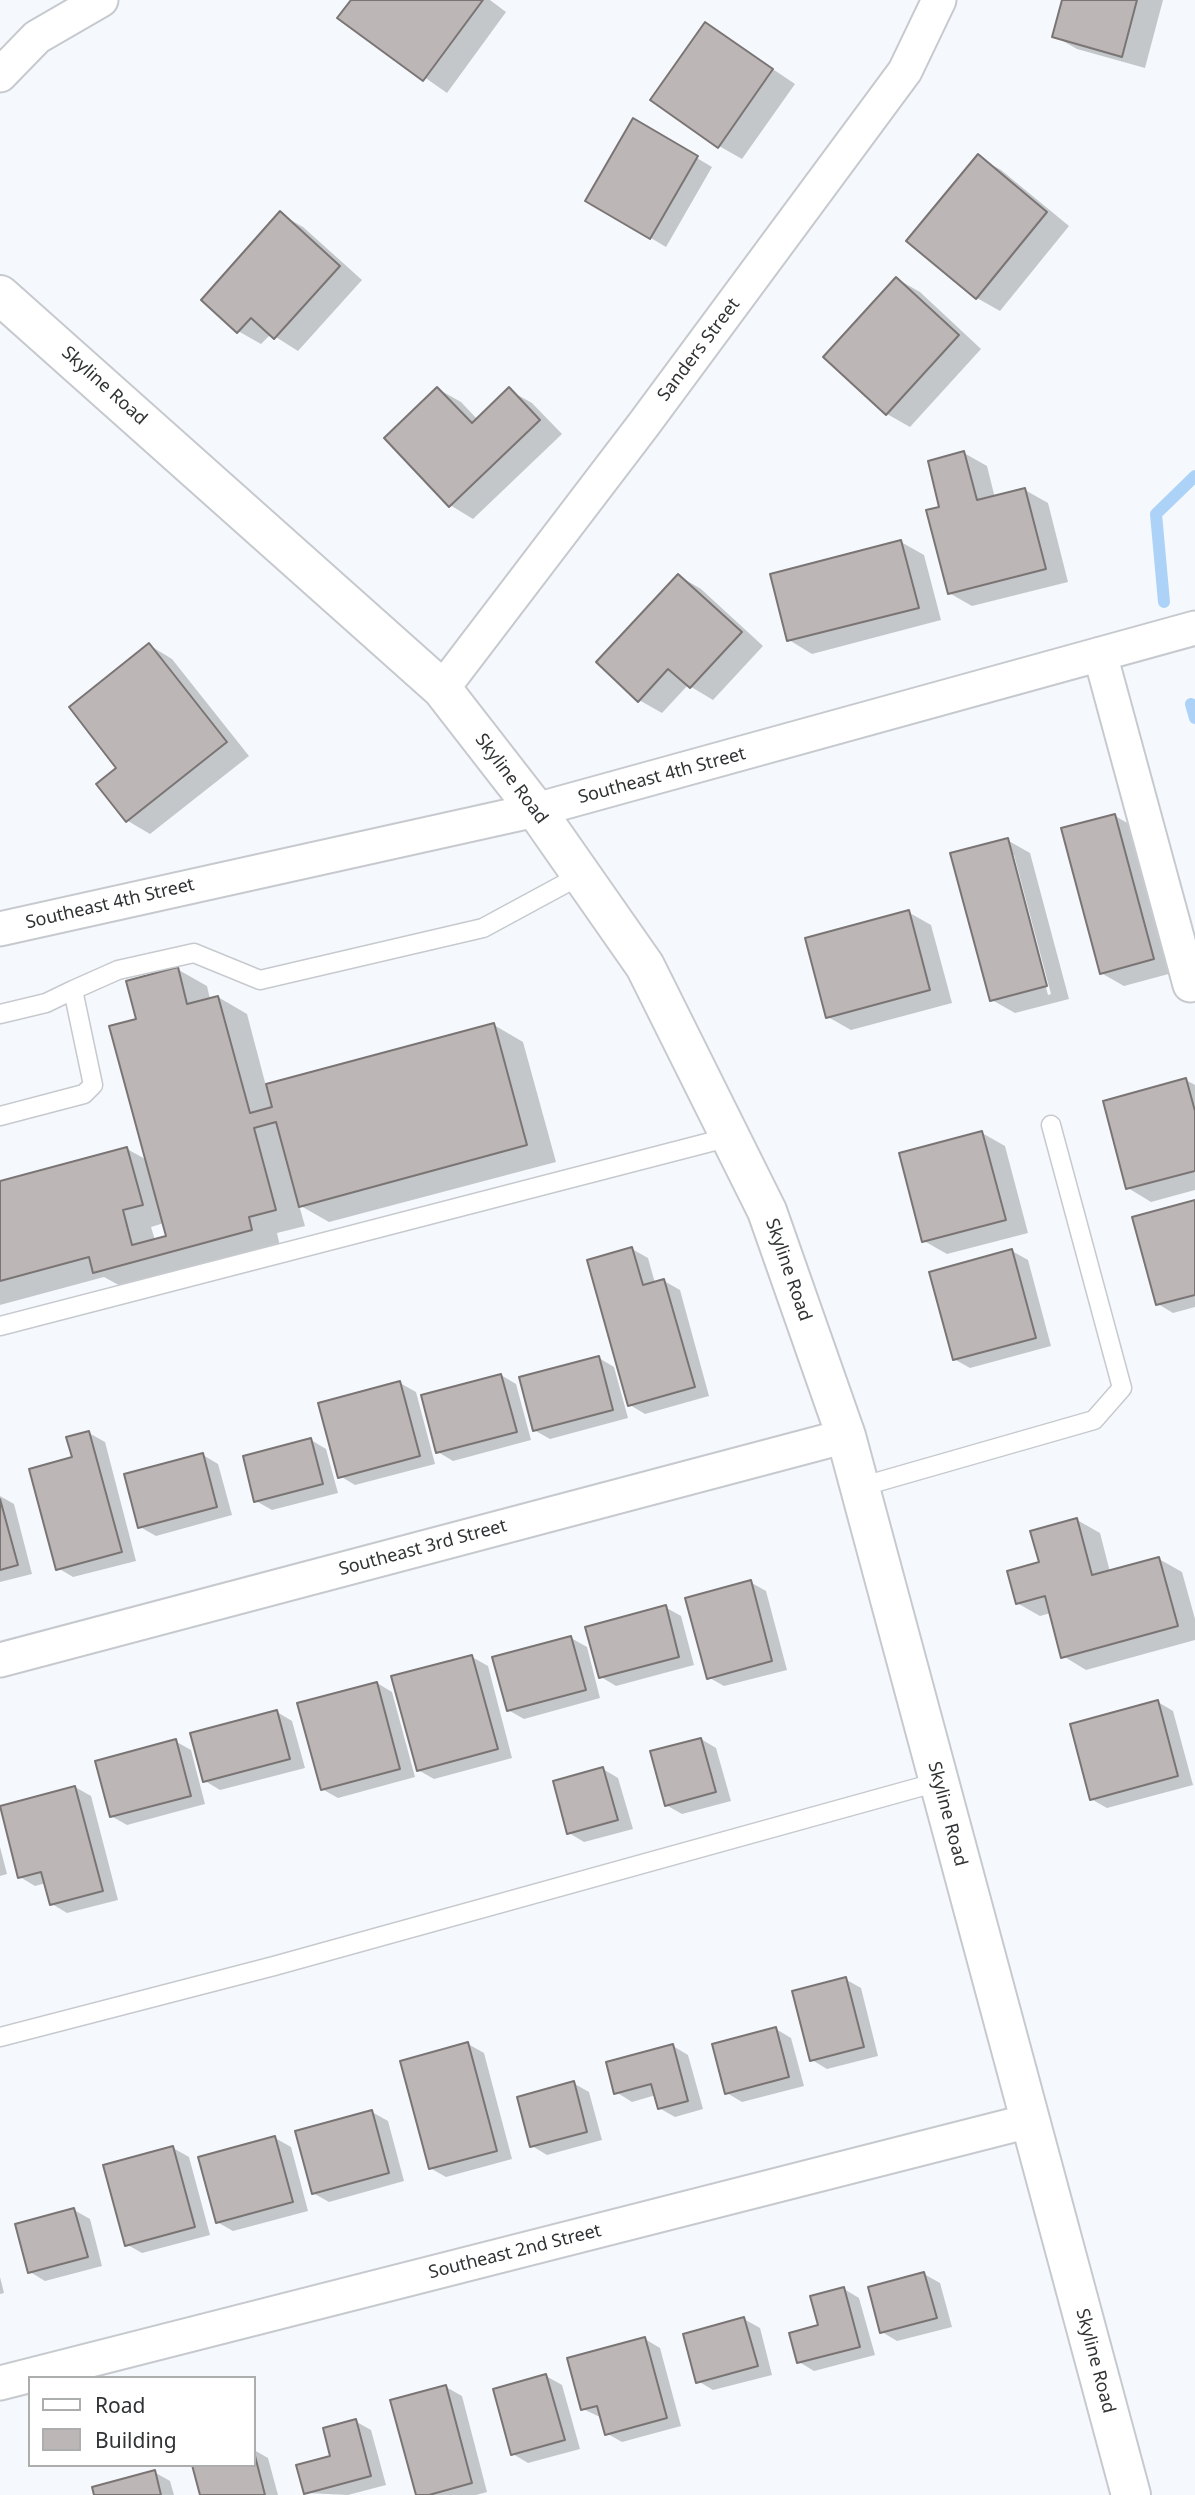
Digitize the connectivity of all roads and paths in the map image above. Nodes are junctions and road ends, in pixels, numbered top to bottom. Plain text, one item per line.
1 (101, 0) edge
2 (939, 0) edge
3 (0, 75) edge
4 (0, 295) edge
5 (1195, 628) edge
6 (1100, 654) junction
7 (442, 690) junction
8 (536, 810) junction
9 (581, 875) junction
10 (0, 929) edge
11 (1190, 985) dead end
12 (73, 990) junction
13 (0, 1013) edge
14 (0, 1116) edge
15 (1051, 1125) dead end
16 (730, 1137) junction
17 (0, 1326) edge
18 (846, 1436) junction
19 (860, 1487) junction
20 (0, 1660) edge
21 (939, 1782) junction
22 (0, 2037) edge
23 (1029, 2121) junction
24 (0, 2383) edge
25 (1131, 2495) edge

1 - 3 street
2 - 7 street, Sanders Street
4 - 7 street, Skyline Road
5 - 6 street, Southeast 4th Street
6 - 8 street, Southeast 4th Street
6 - 11 street
7 - 8 street, Skyline Road
8 - 9 street, Skyline Road
8 - 10 street, Southeast 4th Street
9 - 12 lane
9 - 16 street, Skyline Road
12 - 13 lane
12 - 14 lane
15 - 19 lane
16 - 17 lane
16 - 18 street, Skyline Road
18 - 19 street, Skyline Road
18 - 20 street, Southeast 3rd Street
19 - 21 street, Skyline Road
21 - 22 lane
21 - 23 street, Skyline Road
23 - 24 street, Southeast 2nd Street
23 - 25 street, Skyline Road

